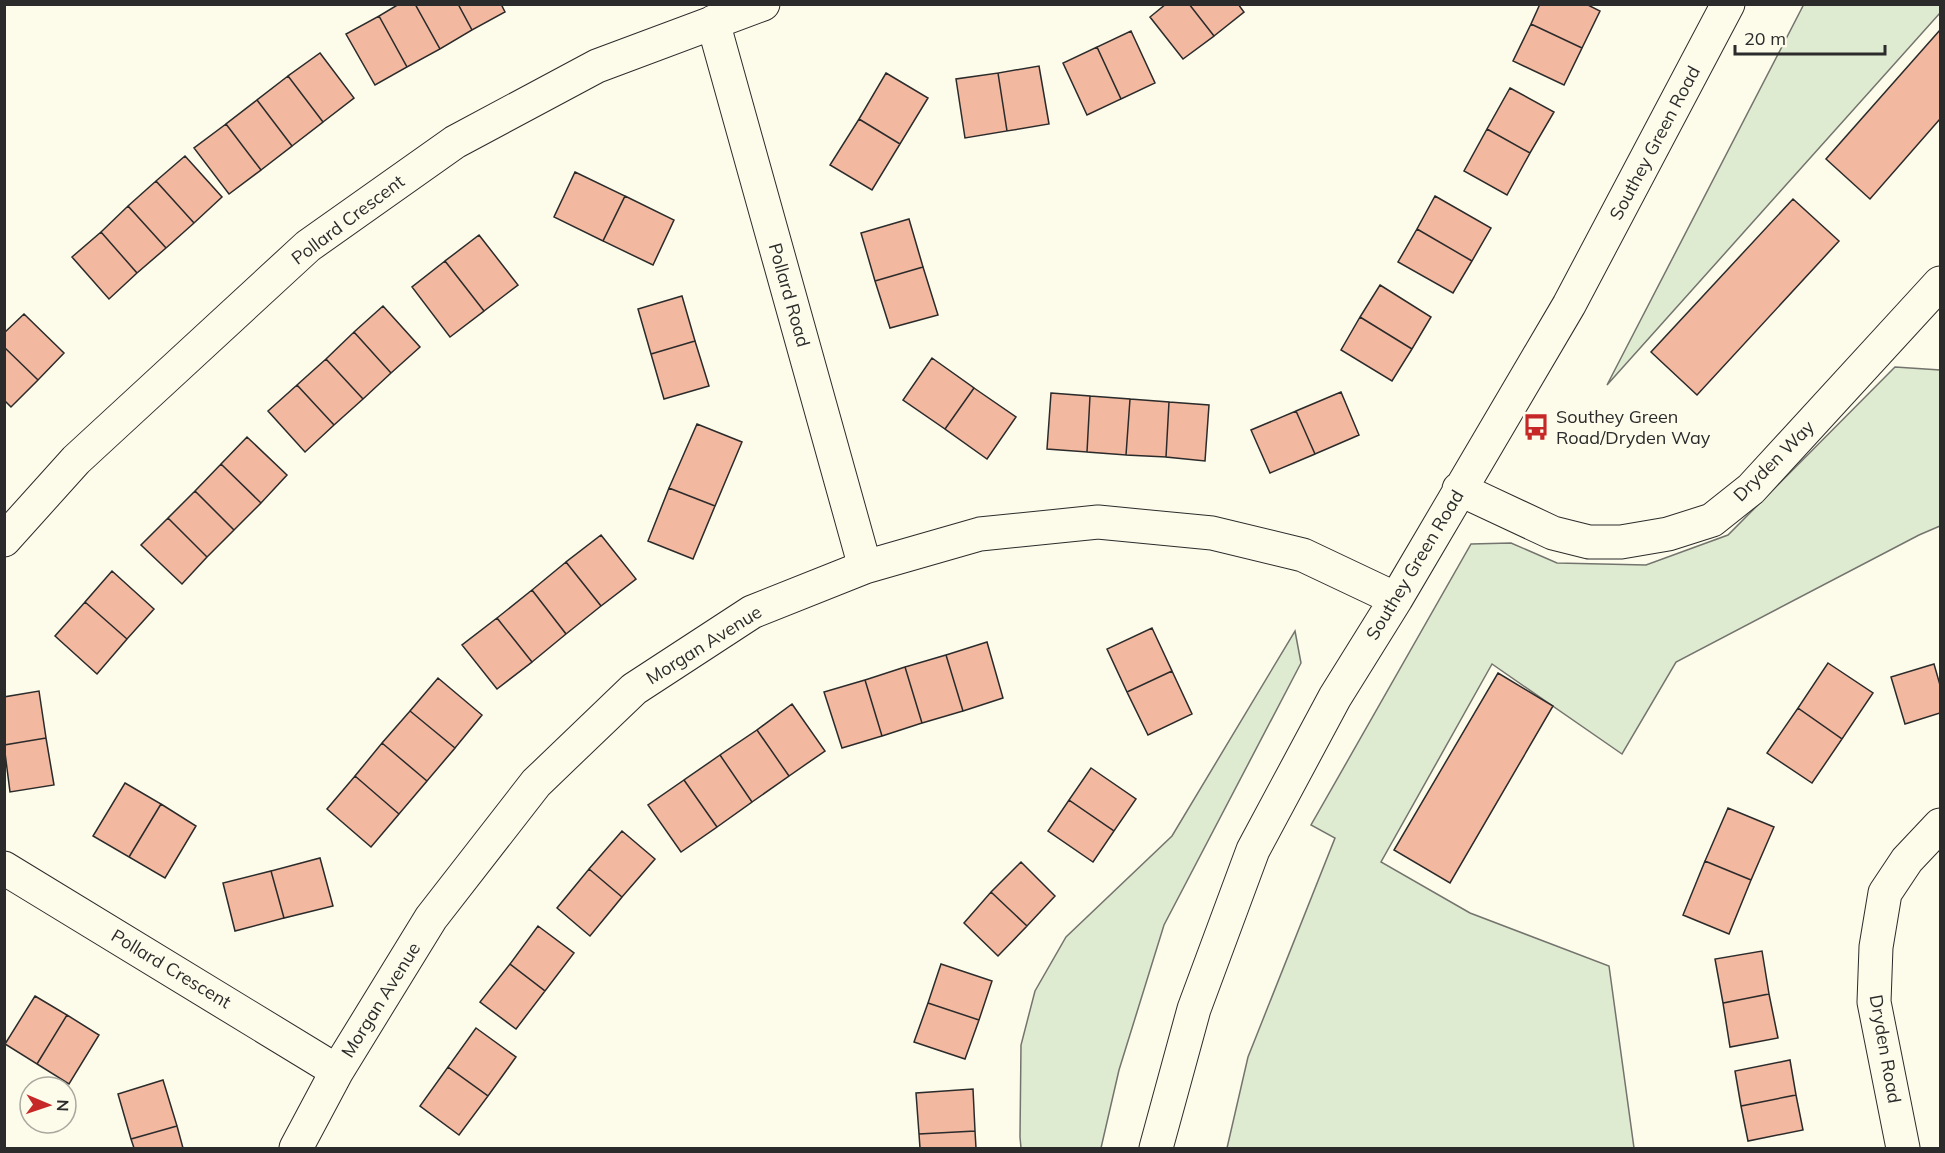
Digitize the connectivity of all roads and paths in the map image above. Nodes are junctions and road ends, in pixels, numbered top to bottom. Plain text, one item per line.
1 (763, 4) edge
2 (1728, 4) edge
3 (713, 22) junction
4 (1941, 283) edge
5 (1459, 489) junction
6 (4, 540) edge
7 (865, 567) junction
8 (1396, 599) junction
9 (1941, 825) edge
10 (4, 867) edge
11 (337, 1071) junction
12 (297, 1149) edge
13 (1156, 1149) edge
14 (1903, 1149) edge

1 - 3 street, Pollard Crescent
2 - 5 street, Southey Green Road
3 - 6 street, Pollard Crescent
3 - 7 street, Pollard Road
4 - 5 street, Dryden Way
5 - 8 street, Southey Green Road
7 - 8 street, Morgan Avenue
7 - 11 street, Morgan Avenue
8 - 13 street, Southey Green Road
9 - 14 street, Dryden Road
10 - 11 street, Pollard Crescent
11 - 12 street, Morgan Avenue

